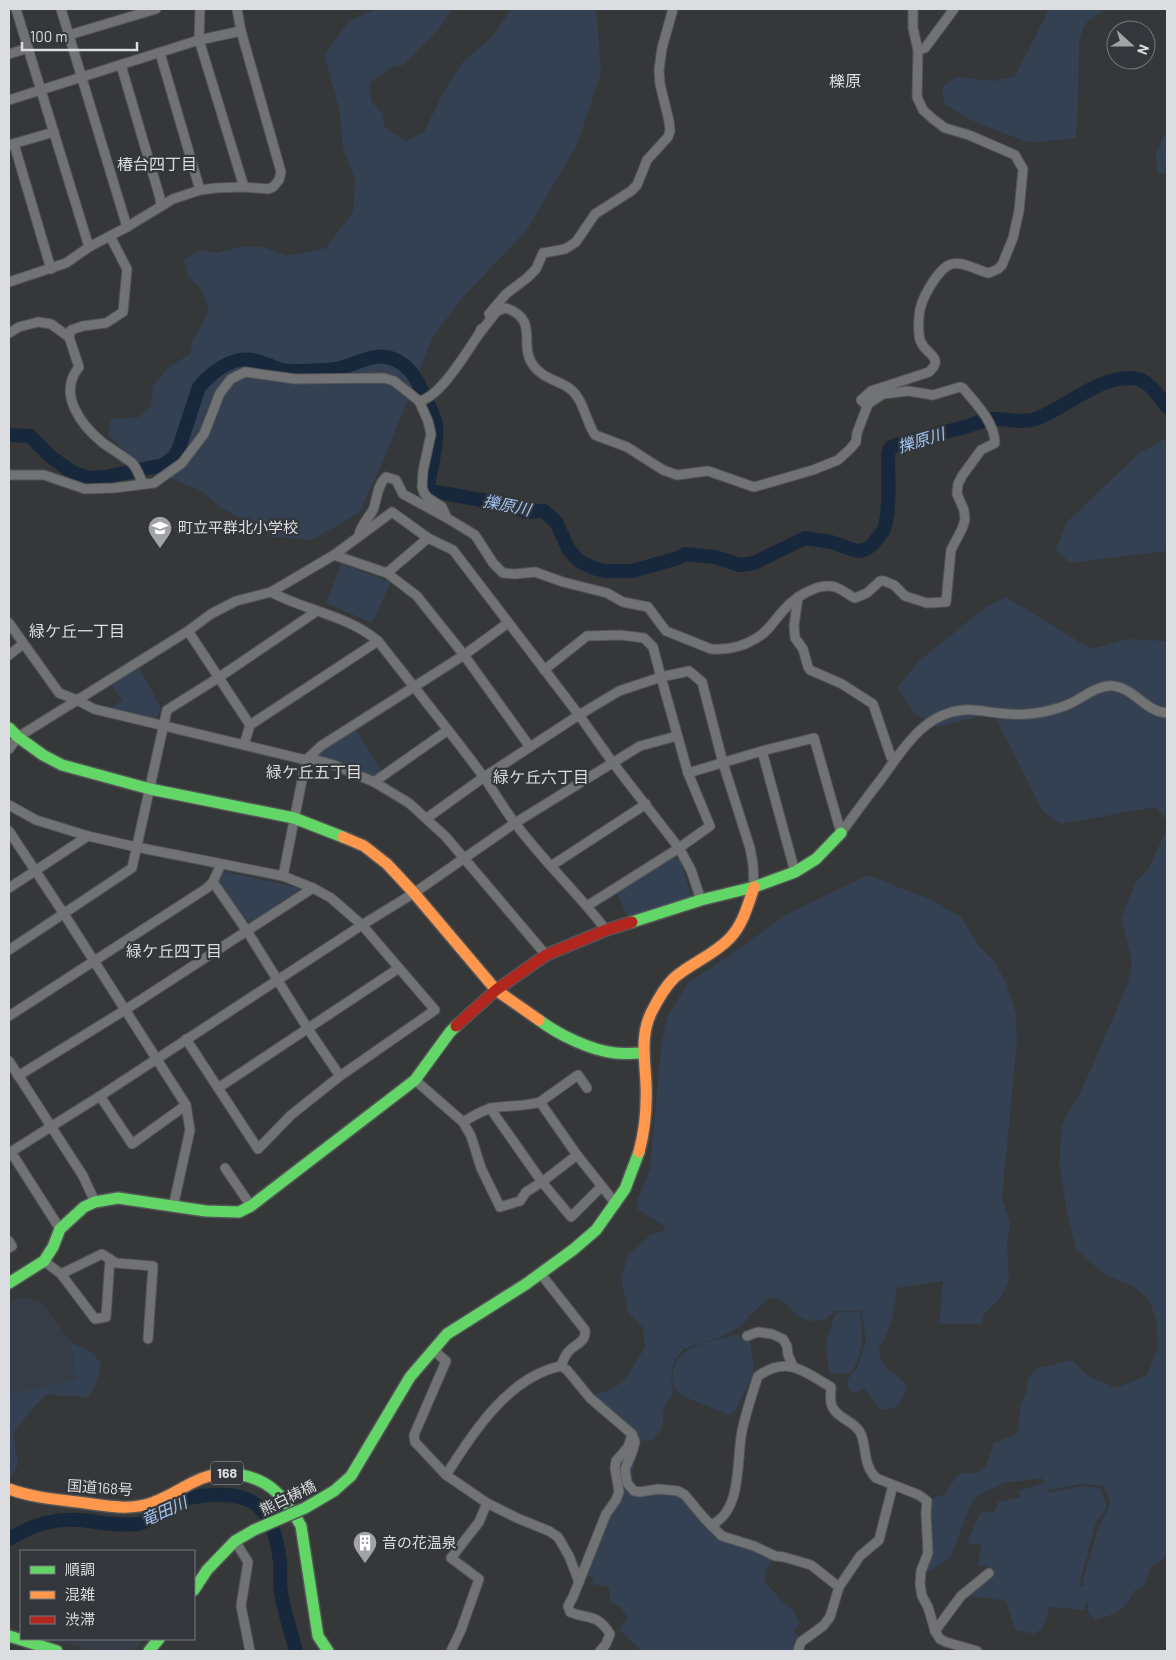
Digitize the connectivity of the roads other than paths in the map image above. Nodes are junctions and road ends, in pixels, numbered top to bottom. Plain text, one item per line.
1 (16, 9) edge
2 (61, 9) edge
3 (156, 9) edge
4 (200, 9) edge
5 (237, 9) edge
6 (673, 9) edge
7 (913, 9) edge
8 (954, 9) edge
9 (241, 31) junction
10 (69, 35) junction
11 (199, 40) junction
12 (28, 48) junction
13 (918, 50) junction
14 (160, 53) junction
15 (9, 54) edge
16 (121, 65) junction
17 (82, 77) junction
18 (42, 90) junction
19 (9, 100) edge
20 (54, 132) junction
21 (12, 145) edge
22 (244, 187) junction
23 (200, 190) junction
24 (161, 206) junction
25 (126, 227) junction
26 (110, 236) junction
27 (89, 247) junction
28 (52, 269) junction
29 (10, 279) edge
30 (9, 334) edge
31 (480, 334) junction
32 (69, 337) junction
33 (424, 399) junction
34 (868, 404) junction
35 (9, 475) edge
36 (141, 480) junction
37 (447, 518) junction
38 (359, 536) junction
39 (428, 538) junction
40 (334, 555) junction
41 (387, 572) junction
42 (271, 592) junction
43 (798, 597) junction
44 (317, 611) junction
45 (508, 623) junction
46 (9, 624) edge
47 (188, 631) junction
48 (378, 641) junction
49 (23, 644) junction
50 (9, 655) edge
51 (464, 655) junction
52 (544, 670) junction
53 (661, 677) junction
54 (218, 678) junction
55 (414, 686) junction
56 (78, 700) junction
57 (1167, 713) edge
58 (579, 715) junction
59 (250, 725) junction
60 (164, 726) junction
61 (9, 728) edge
62 (448, 730) junction
63 (678, 736) junction
64 (18, 738) junction
65 (244, 745) junction
66 (530, 747) junction
67 (9, 749) edge
68 (762, 750) junction
69 (306, 760) junction
70 (894, 760) junction
71 (613, 763) junction
72 (723, 763) junction
73 (688, 773) junction
74 (484, 778) junction
75 (374, 782) junction
76 (150, 789) junction
77 (646, 804) junction
78 (9, 805) edge
79 (294, 818) junction
80 (427, 818) junction
81 (515, 823) junction
82 (9, 831) edge
83 (841, 833) junction
84 (88, 836) junction
85 (136, 847) junction
86 (679, 848) junction
87 (464, 859) junction
88 (221, 864) junction
89 (551, 866) junction
90 (35, 871) junction
91 (795, 872) junction
92 (283, 876) junction
93 (213, 882) junction
94 (754, 887) junction
95 (9, 888) edge
96 (313, 888) junction
97 (414, 893) junction
98 (701, 900) junction
99 (587, 906) junction
100 (64, 914) junction
101 (362, 924) junction
102 (606, 930) junction
103 (247, 931) junction
104 (9, 950) edge
105 (546, 954) junction
106 (93, 961) junction
107 (399, 968) junction
108 (277, 979) junction
109 (496, 990) junction
110 (125, 1010) junction
111 (9, 1016) edge
112 (308, 1029) junction
113 (186, 1039) junction
114 (643, 1053) junction
115 (157, 1059) junction
116 (9, 1061) edge
117 (18, 1076) junction
118 (340, 1076) junction
119 (415, 1080) junction
120 (218, 1088) junction
121 (587, 1088) dead end
122 (100, 1096) junction
123 (540, 1102) junction
124 (186, 1105) junction
125 (490, 1108) junction
126 (463, 1122) junction
127 (50, 1128) junction
128 (10, 1153) edge
129 (577, 1155) junction
130 (225, 1168) dead end
131 (542, 1182) junction
132 (601, 1187) junction
133 (95, 1202) junction
134 (616, 1204) junction
135 (251, 1206) junction
136 (173, 1207) junction
137 (60, 1229) junction
138 (9, 1241) edge
139 (9, 1248) edge
140 (110, 1259) junction
141 (44, 1261) junction
142 (61, 1274) junction
143 (540, 1274) junction
144 (9, 1283) edge
145 (746, 1336) dead end
146 (148, 1338) dead end
147 (433, 1350) junction
148 (561, 1366) junction
149 (793, 1366) junction
150 (632, 1434) junction
151 (446, 1475) junction
152 (893, 1485) junction
153 (9, 1489) edge
154 (487, 1503) junction
155 (711, 1525) junction
156 (235, 1541) junction
157 (990, 1573) dead end
158 (579, 1582) junction
159 (839, 1587) junction
160 (195, 1588) edge
161 (934, 1631) junction
162 (25, 1640) edge
163 (158, 1640) edge
164 (9, 1646) edge
165 (27, 1651) edge
166 (57, 1651) edge
167 (149, 1651) edge
168 (250, 1651) edge
169 (328, 1651) edge
170 (451, 1651) edge
171 (600, 1651) edge
172 (798, 1651) edge
173 (977, 1651) edge

1 - 12 street
2 - 10 street
3 - 10 street
4 - 11 street
5 - 9 street
6 - 31 street
7 - 13 street
8 - 13 street
9 - 11 street
9 - 22 street
10 - 17 street
11 - 14 street
11 - 22 street
12 - 15 street
12 - 18 street
13 - 34 street
14 - 16 street
14 - 23 street
16 - 17 street
16 - 24 street
17 - 18 street
17 - 25 street
18 - 19 street
18 - 20 street
20 - 21 street
20 - 27 street
21 - 28 street
22 - 23 street
23 - 24 street
24 - 25 street
25 - 26 street
26 - 27 street
26 - 32 street
27 - 28 street
28 - 29 street
30 - 32 street
31 - 33 street
31 - 34 street
32 - 36 street
33 - 36 street
33 - 37 street
34 - 43 street
35 - 36 street
37 - 38 street
37 - 43 street
38 - 39 street
38 - 40 street
39 - 41 street
39 - 45 street
40 - 41 street
40 - 42 street
41 - 51 street
42 - 44 street
42 - 47 street
43 - 70 street
44 - 48 street
44 - 54 street
45 - 51 street
45 - 52 street
46 - 49 street
47 - 54 street
47 - 56 street
48 - 55 street
48 - 59 street
49 - 50 street
49 - 56 street
51 - 55 street
51 - 66 street
52 - 53 street
52 - 58 street
53 - 58 street
53 - 63 street
53 - 72 street
54 - 59 street
54 - 60 street
55 - 62 street
55 - 69 street
56 - 60 street
56 - 64 street
57 - 70 street
58 - 66 street
58 - 71 street
59 - 65 street
60 - 65 street
60 - 76 street
61 - 64 main road
62 - 74 street
62 - 75 street
63 - 71 street
63 - 73 street
64 - 67 street
64 - 76 main road
65 - 69 street
66 - 74 street
68 - 72 street
68 - 83 street
68 - 91 street
69 - 75 street
69 - 79 street
70 - 83 street
71 - 77 street
71 - 81 street
72 - 73 street
72 - 94 street
73 - 86 street
74 - 80 street
74 - 81 street
75 - 80 street
76 - 79 main road
76 - 85 street
77 - 86 street
77 - 89 street
78 - 84 street
79 - 92 street
79 - 97 main road
80 - 87 street
81 - 87 street
81 - 89 street
82 - 90 street
83 - 91 main road
84 - 85 street
84 - 90 street
85 - 88 street
85 - 100 street
86 - 98 street
86 - 99 street
87 - 97 street
87 - 105 street
88 - 92 street
88 - 93 street
89 - 99 street
90 - 95 street
90 - 100 street
91 - 94 main road
92 - 96 street
93 - 103 street
93 - 106 street
94 - 98 main road
94 - 114 main road, 熊白梼橋
96 - 101 street
96 - 103 street
97 - 101 street
97 - 109 main road
98 - 102 main road
99 - 102 street
100 - 104 street
100 - 106 street
101 - 107 street
101 - 108 street
102 - 105 main road
103 - 108 street
103 - 110 street
105 - 109 main road
106 - 110 street
106 - 111 street
107 - 112 street
107 - 118 street
108 - 112 street
108 - 113 street
109 - 114 main road
109 - 119 main road
110 - 115 street
110 - 117 street
112 - 118 street
112 - 120 street
113 - 115 street
113 - 120 street
114 - 134 main road, 熊白梼橋
115 - 122 street
115 - 124 street
116 - 117 street
117 - 127 street
118 - 120 street
119 - 126 street
119 - 135 main road
121 - 123 street
122 - 124 street
122 - 127 street
123 - 125 street
123 - 129 street
124 - 136 street
125 - 126 street
125 - 131 street
126 - 131 street
127 - 128 street
127 - 133 street
128 - 137 street
129 - 131 street
129 - 132 street
130 - 135 street
131 - 132 street
132 - 134 street
133 - 136 main road
133 - 137 main road
134 - 143 main road, 熊白梼橋
135 - 136 main road
137 - 141 main road
138 - 139 street
140 - 142 street
140 - 142 street
140 - 146 street
141 - 142 street
141 - 144 main road
143 - 147 main road, 熊白梼橋
143 - 148 street
145 - 149 street
147 - 151 street
147 - 156 main road, 熊白梼橋, bridge
148 - 150 street
148 - 151 street
149 - 152 street
149 - 155 street
150 - 155 street
150 - 158 street
151 - 154 street
152 - 159 street
152 - 161 street
153 - 169 main road, 国道168号 / 168
154 - 158 street
154 - 170 street
155 - 159 street
156 - 160 main road, 熊白梼橋
156 - 168 street
157 - 161 street
158 - 171 street
159 - 172 street
161 - 173 street
162 - 166 main road
163 - 167 main road
164 - 165 main road

